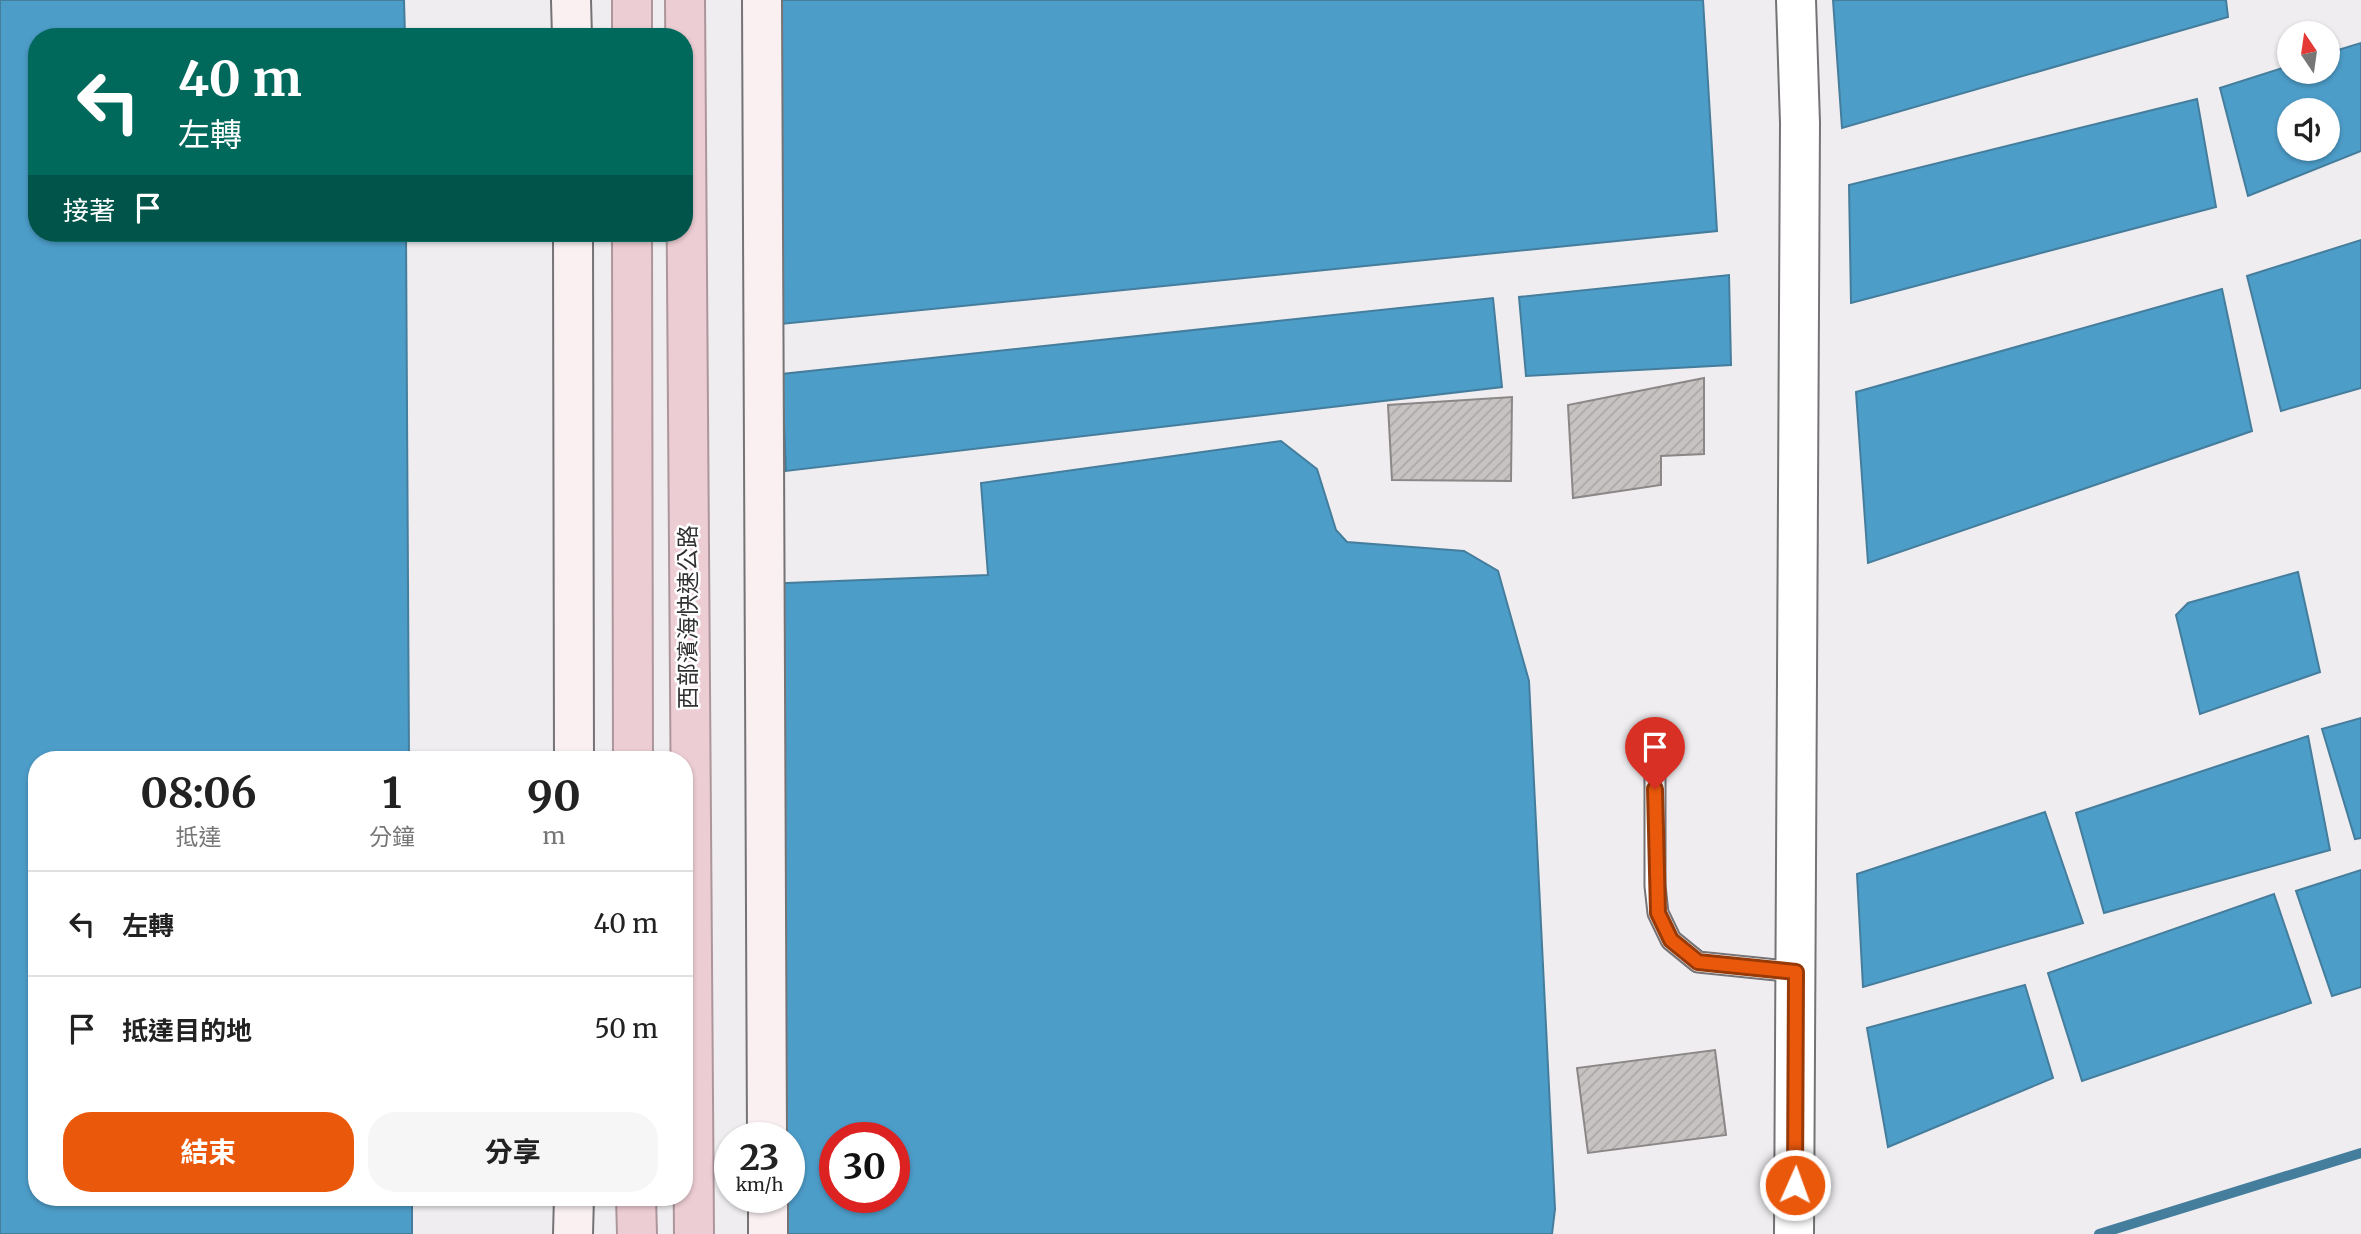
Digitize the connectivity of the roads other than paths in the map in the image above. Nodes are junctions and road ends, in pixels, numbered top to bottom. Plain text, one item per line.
1 (571, 0) edge
2 (632, 0) edge
3 (685, 0) edge
4 (762, 0) edge
5 (1796, 0) edge
6 (572, 28) edge
7 (632, 28) edge
8 (685, 28) edge
9 (573, 242) edge
10 (632, 242) edge
11 (687, 242) edge
12 (1655, 740) dead end
13 (574, 751) edge
14 (633, 751) edge
15 (690, 751) edge
16 (1796, 972) junction
17 (693, 1097) edge
18 (767, 1122) edge
19 (574, 1206) edge
20 (636, 1206) edge
21 (768, 1213) edge
22 (573, 1234) edge
23 (637, 1234) edge
24 (694, 1234) edge
25 (768, 1234) edge
26 (1794, 1234) edge

1 - 6 street
2 - 7 highway
3 - 8 highway, 西部濱海快速公路
4 - 18 street
5 - 16 street
9 - 13 street
10 - 14 highway
11 - 15 highway, 西部濱海快速公路
12 - 16 lane
16 - 26 street
17 - 24 highway, 西部濱海快速公路
19 - 22 street
20 - 23 highway
21 - 25 street

